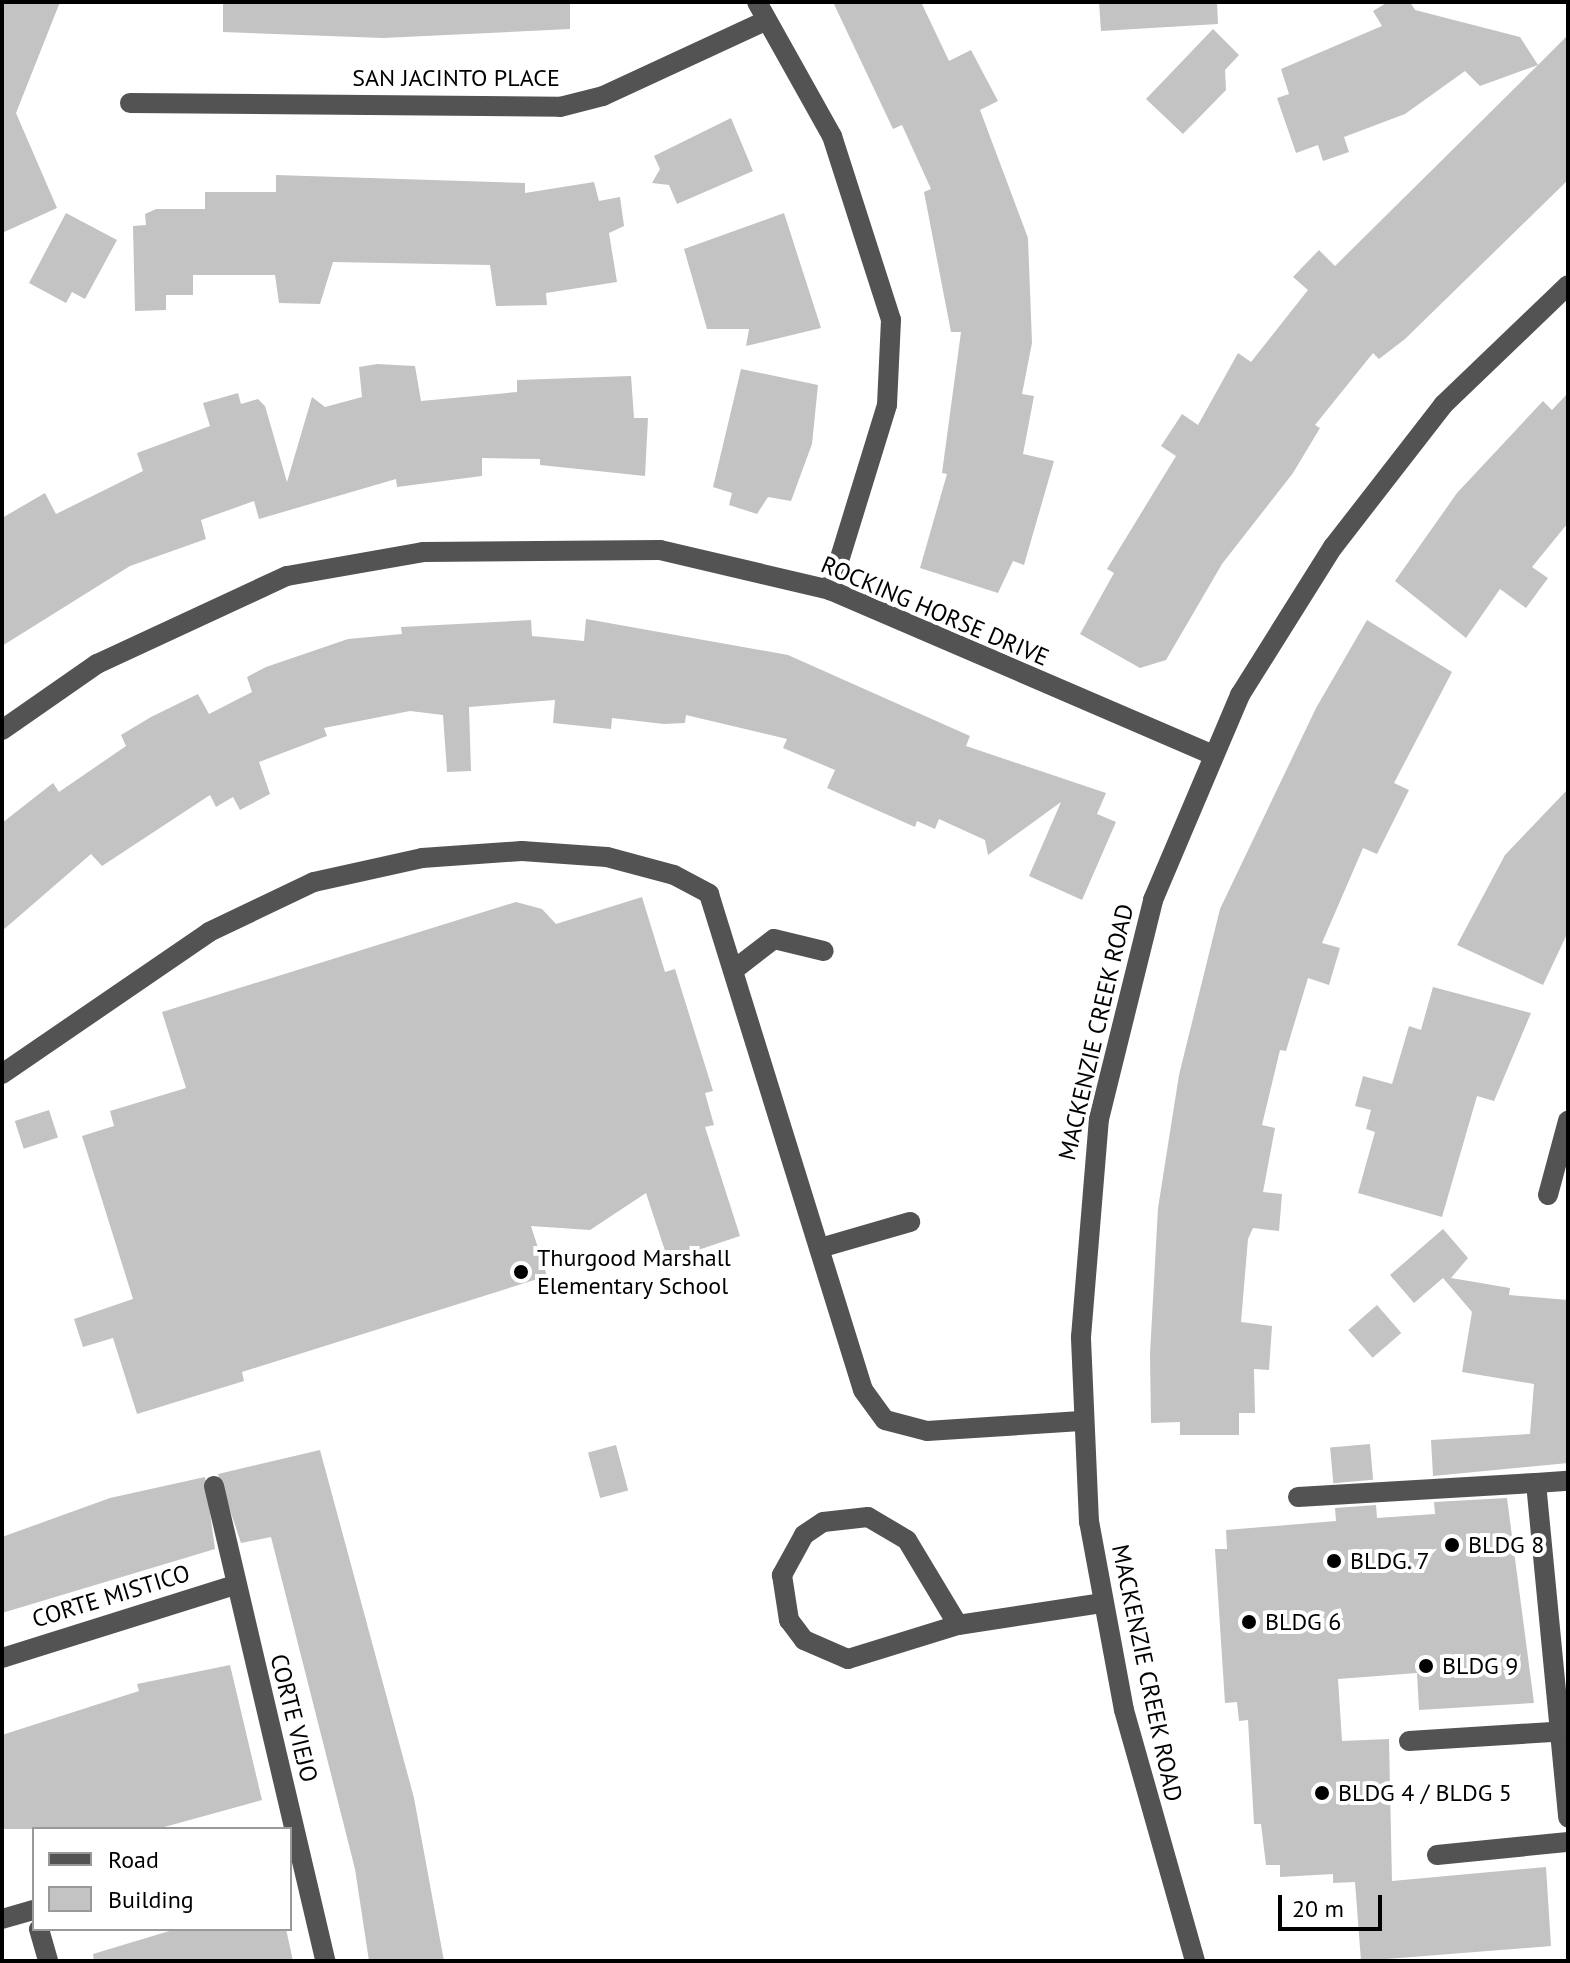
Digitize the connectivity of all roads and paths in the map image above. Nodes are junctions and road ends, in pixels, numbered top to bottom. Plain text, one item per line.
1 (761, 12) edge
2 (130, 103) dead end
3 (1568, 285) edge
4 (830, 590) junction
5 (2, 730) edge
6 (1210, 754) junction
7 (824, 951) dead end
8 (735, 969) junction
9 (2, 1074) edge
10 (1568, 1121) edge
11 (1548, 1195) dead end
12 (910, 1222) dead end
13 (820, 1248) junction
14 (1081, 1421) junction
15 (1568, 1481) edge
16 (1536, 1483) junction
17 (214, 1486) dead end
18 (1298, 1497) dead end
19 (235, 1585) junction
20 (1101, 1603) junction
21 (958, 1625) junction
22 (2, 1658) edge
23 (1564, 1732) edge
24 (1409, 1741) dead end
25 (1568, 1817) edge
26 (291, 1827) edge
27 (292, 1832) edge
28 (1568, 1842) edge
29 (1437, 1855) dead end
30 (32, 1912) edge
31 (2, 1919) edge
32 (40, 1931) edge
33 (48, 1961) edge
34 (325, 1961) edge
35 (1195, 1961) edge

1 - 2 street, SAN JACINTO PLACE
1 - 4 street
3 - 6 street, MACKENZIE CREEK ROAD
4 - 5 street, ROCKING HORSE DRIVE
4 - 6 street, ROCKING HORSE DRIVE
6 - 14 street, MACKENZIE CREEK ROAD
7 - 8 street
8 - 9 street
8 - 13 street
10 - 11 street
12 - 13 street
13 - 14 street
14 - 20 street, MACKENZIE CREEK ROAD
15 - 16 street
16 - 18 street
16 - 23 street
17 - 19 street, CORTE VIEJO
19 - 22 street, CORTE MISTICO
19 - 26 street, CORTE VIEJO
20 - 21 street
20 - 35 street, MACKENZIE CREEK ROAD
21 - 21 street
23 - 24 street
23 - 25 street
27 - 34 street, CORTE VIEJO
28 - 29 street
30 - 31 street
32 - 33 street

